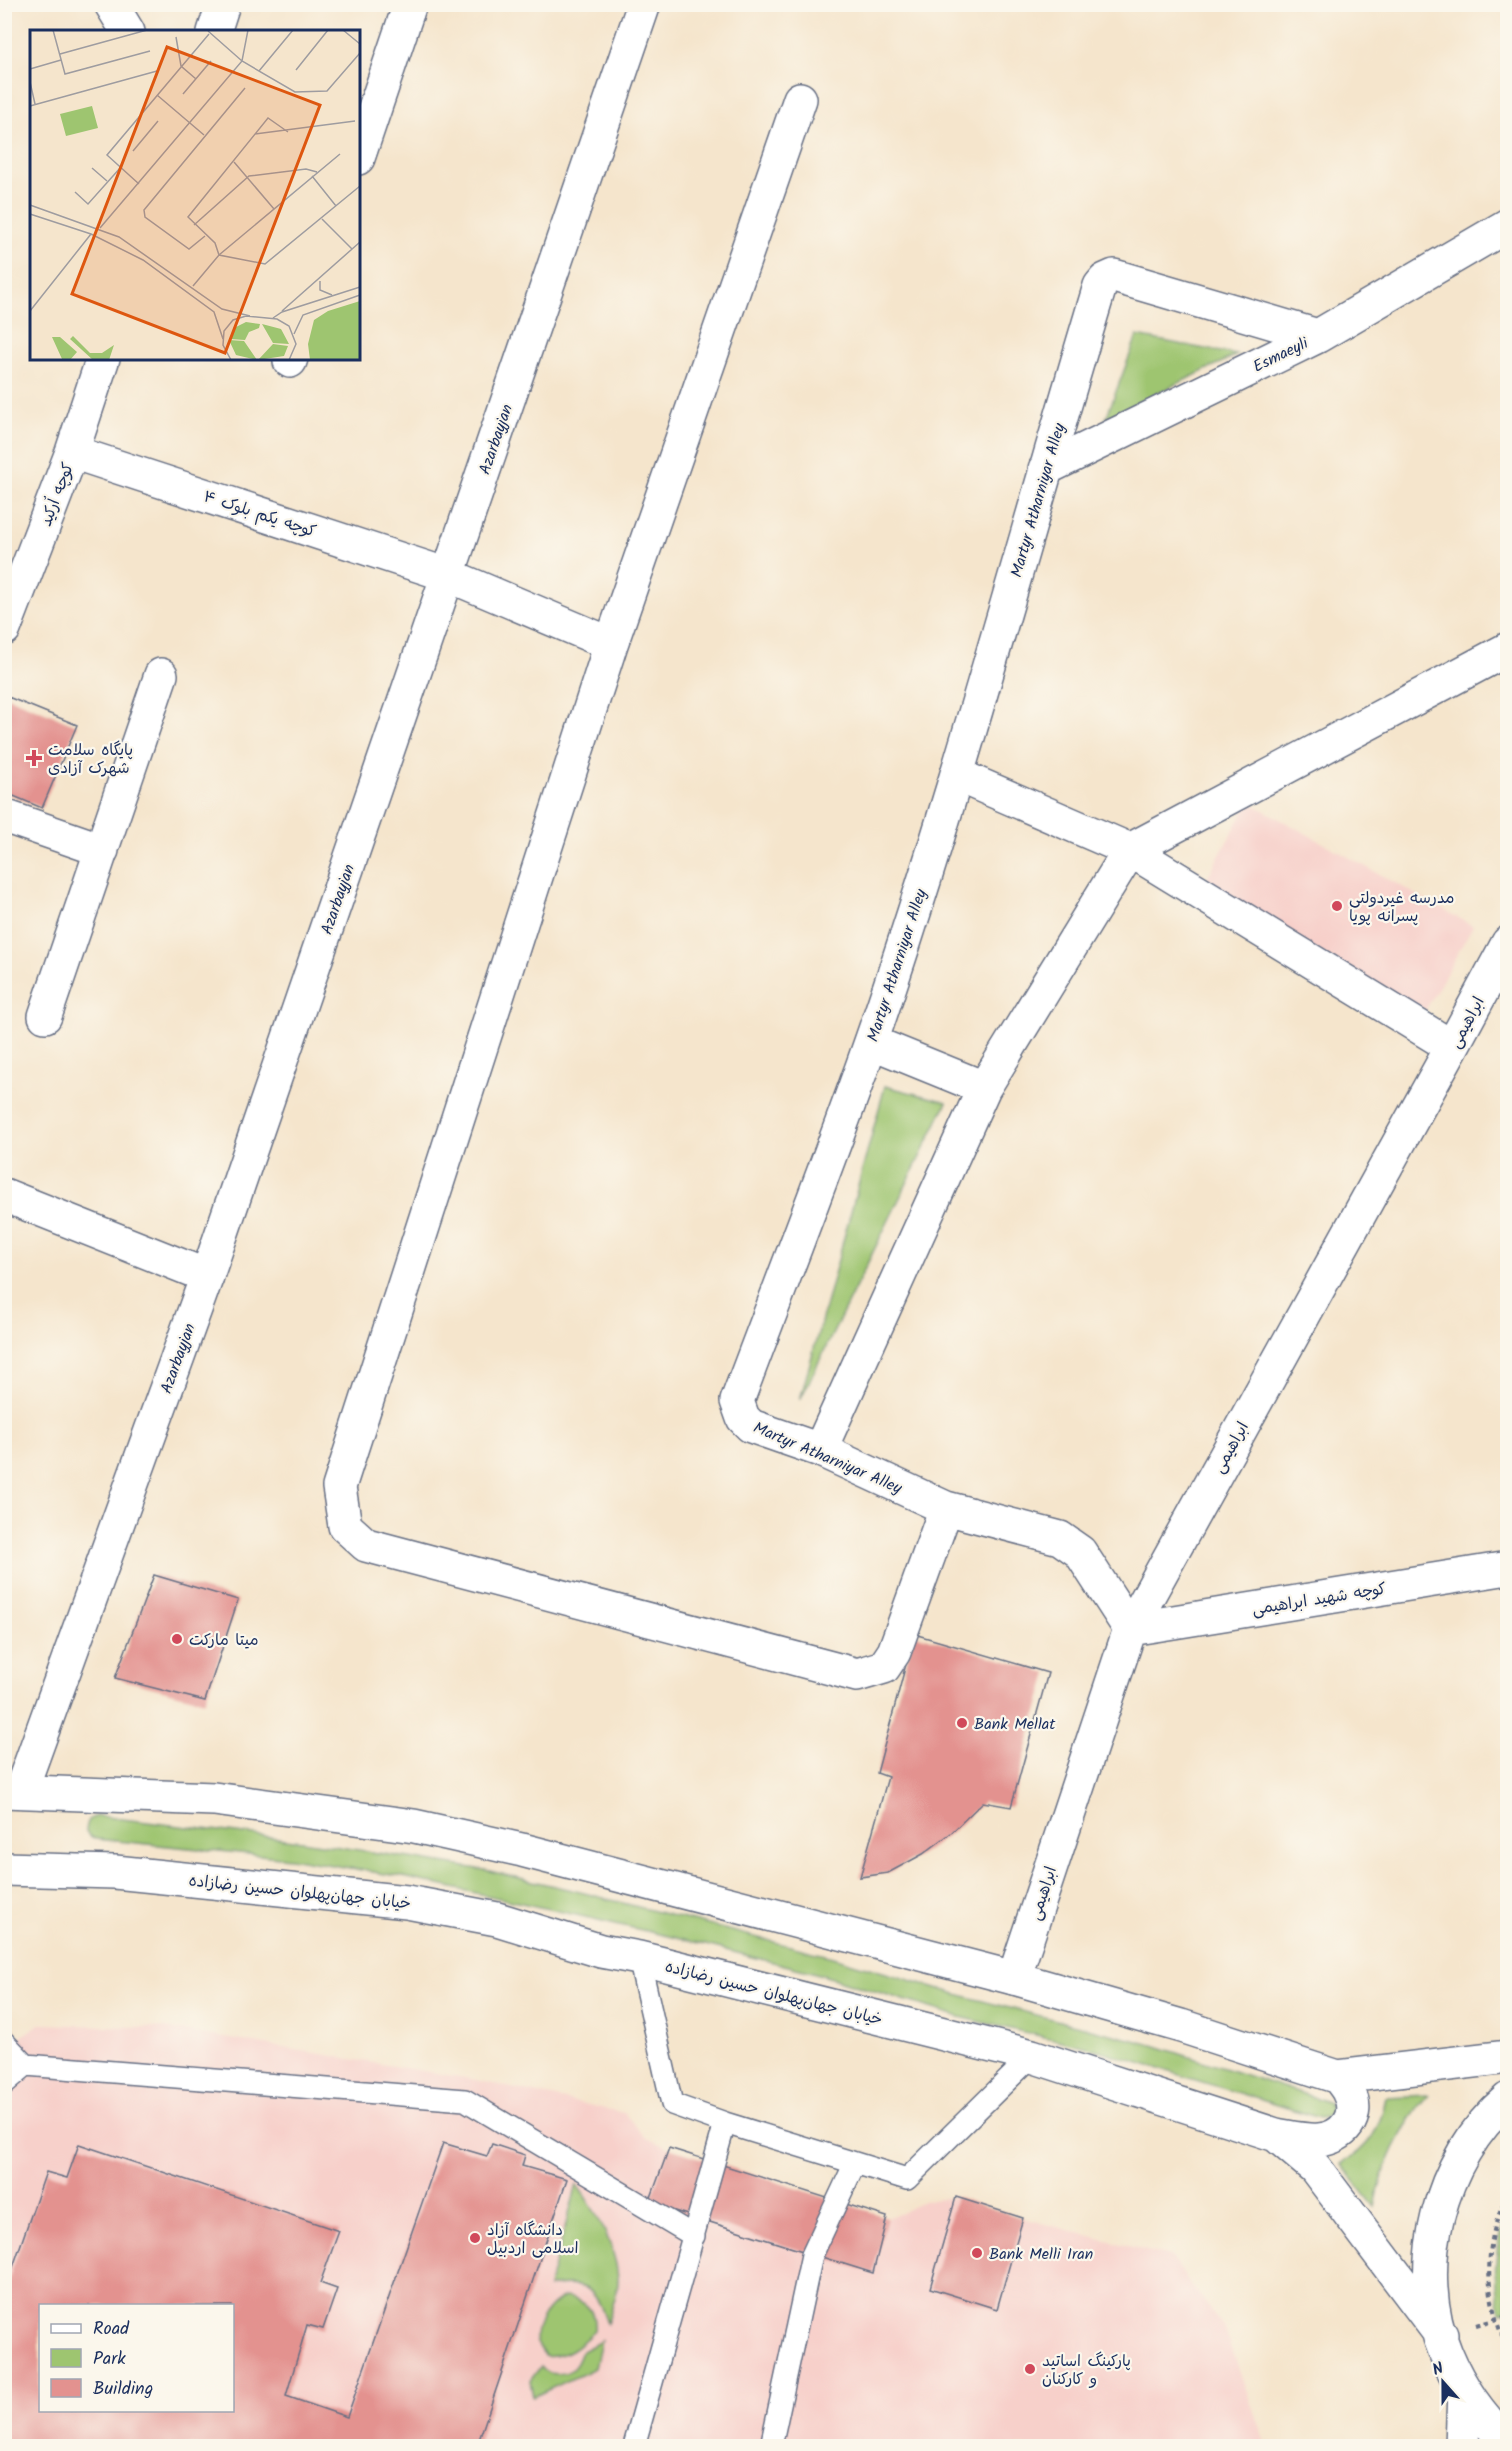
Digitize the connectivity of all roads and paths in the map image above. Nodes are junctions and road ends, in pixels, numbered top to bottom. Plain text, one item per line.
1 (111, 4) edge
2 (223, 4) edge
3 (410, 4) edge
4 (644, 4) edge
5 (127, 30) edge
6 (215, 30) edge
7 (800, 99) dead end
8 (360, 152) edge
9 (1508, 225) edge
10 (1318, 336) junction
11 (102, 360) edge
12 (72, 452) junction
13 (1045, 469) junction
14 (448, 575) junction
15 (4, 629) edge
16 (611, 644) junction
17 (1508, 649) edge
18 (161, 675) dead end
19 (957, 775) junction
20 (4, 816) edge
21 (102, 850) junction
22 (1130, 850) junction
23 (1508, 943) edge
24 (45, 1016) dead end
25 (871, 1042) junction
26 (1452, 1047) junction
27 (984, 1088) junction
28 (4, 1195) edge
29 (207, 1276) junction
30 (820, 1450) junction
31 (946, 1508) junction
32 (1508, 1568) edge
33 (1130, 1629) junction
34 (13, 1790) edge
35 (4, 1869) edge
36 (639, 1958) junction
37 (1014, 1978) junction
38 (4, 2042) edge
39 (1032, 2056) junction
40 (1508, 2057) edge
41 (26, 2065) junction
42 (1338, 2078) junction
43 (4, 2084) edge
44 (1508, 2099) edge
45 (725, 2123) junction
46 (1276, 2135) junction
47 (855, 2163) junction
48 (1508, 2194) edge
49 (694, 2236) junction
50 (1441, 2335) junction
51 (1508, 2349) edge
52 (1464, 2391) junction
53 (1508, 2443) edge
54 (634, 2446) edge
55 (771, 2446) edge
56 (1462, 2446) edge

1 - 5 main road
2 - 6 main road
3 - 8 main road
4 - 14 main road, Azarbayjan
7 - 16 main road
9 - 10 main road, Esmaeyli
10 - 13 main road, Esmaeyli
10 - 13 main road, Martyr Atharniyar Alley
11 - 12 main road, کوچه اُرکید
12 - 14 main road, کوچه یکم بلوک ۴
12 - 15 main road, کوچه اُرکید
13 - 19 main road, Martyr Atharniyar Alley
14 - 16 main road, کوچه یکم بلوک ۴
14 - 29 main road, Azarbayjan
16 - 31 main road
17 - 22 main road
18 - 21 main road
19 - 22 main road
19 - 25 main road, Martyr Atharniyar Alley
20 - 21 main road
21 - 24 main road
22 - 26 main road
22 - 27 main road
23 - 26 main road, ابراهیمی
25 - 27 main road
25 - 30 main road, Martyr Atharniyar Alley
26 - 33 main road, ابراهیمی
27 - 30 main road
28 - 29 main road
29 - 34 main road, Azarbayjan
30 - 31 main road, Martyr Atharniyar Alley
31 - 33 main road, Martyr Atharniyar Alley
32 - 33 main road, کوچه شهید ابراهیمی
33 - 37 main road, ابراهیمی
34 - 37 main road
35 - 36 main road, خیابان جهان‌پهلوان حسین رضا‌زاده
36 - 39 main road, خیابان جهان‌پهلوان حسین رضا‌زاده
36 - 45 lane
37 - 42 main road
38 - 41 lane
39 - 46 main road, خیابان جهان‌پهلوان حسین رضا‌زاده
39 - 47 lane
40 - 42 main road
41 - 43 lane
41 - 49 lane
42 - 46 main road
44 - 50 main road
45 - 47 lane
45 - 49 lane
46 - 50 main road, خیابان جهان‌پهلوان حسین رضا‌زاده
47 - 55 lane
48 - 51 path
49 - 54 lane
50 - 52 main road
52 - 53 main road
52 - 56 main road

